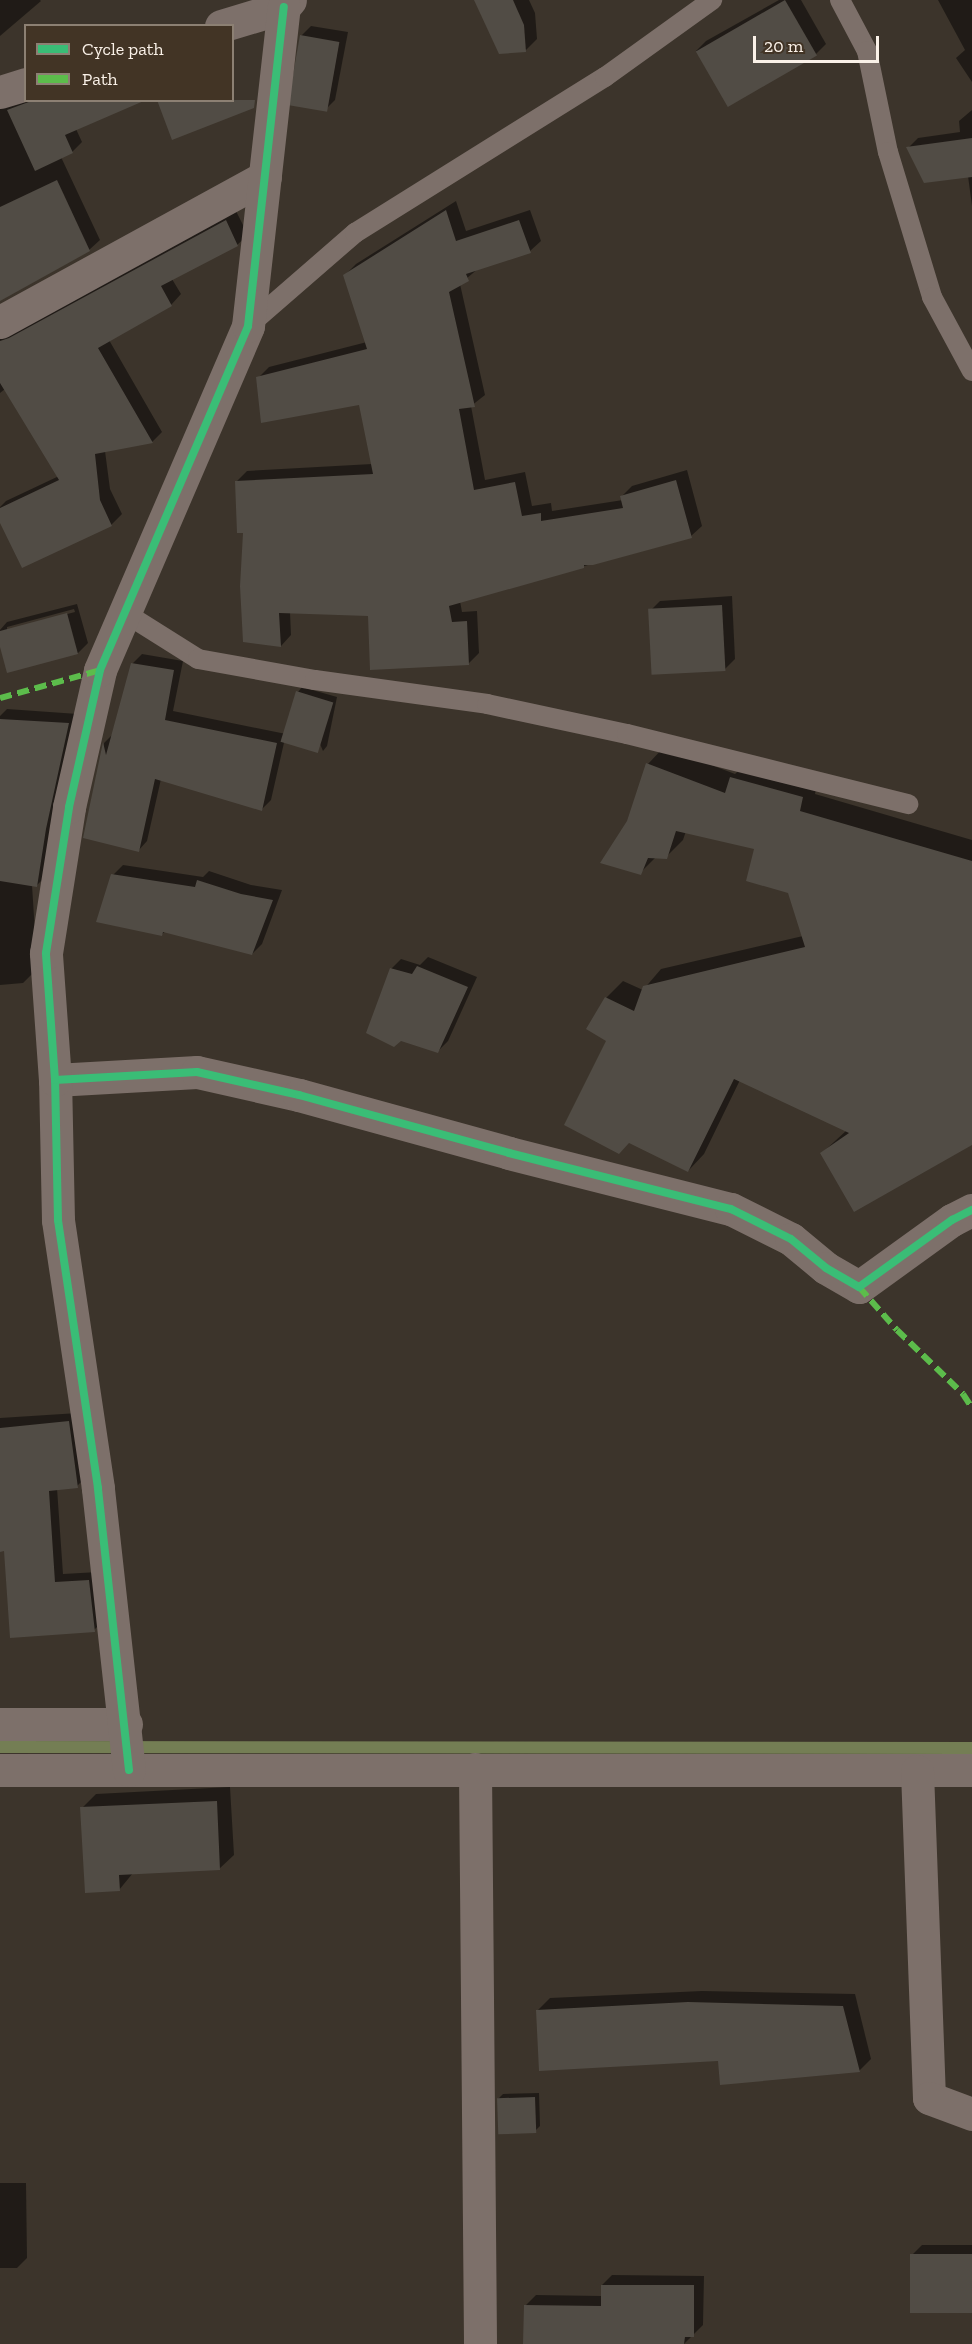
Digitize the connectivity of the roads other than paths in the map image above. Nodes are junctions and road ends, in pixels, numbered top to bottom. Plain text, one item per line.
1 (712, 0) edge
2 (840, 0) edge
3 (287, 3) edge
4 (226, 24) edge
5 (24, 85) edge
6 (0, 92) edge
7 (265, 177) junction
8 (0, 322) edge
9 (248, 326) junction
10 (972, 371) edge
11 (125, 613) junction
12 (908, 804) dead end
13 (55, 1080) junction
14 (972, 1210) edge
15 (0, 1724) edge
16 (128, 1747) junction
17 (475, 1769) junction
18 (0, 1770) edge
19 (972, 1770) edge
20 (917, 1771) junction
21 (972, 2114) edge
22 (480, 2344) edge

1 - 9 lane
2 - 10 lane
3 - 4 street
3 - 7 street
5 - 6 street
7 - 8 street
7 - 9 street
9 - 11 street
11 - 12 lane
11 - 13 street
13 - 14 street
13 - 16 street
15 - 16 street
16 - 17 street
16 - 18 street
17 - 20 street
17 - 22 street
19 - 20 street
20 - 21 street

